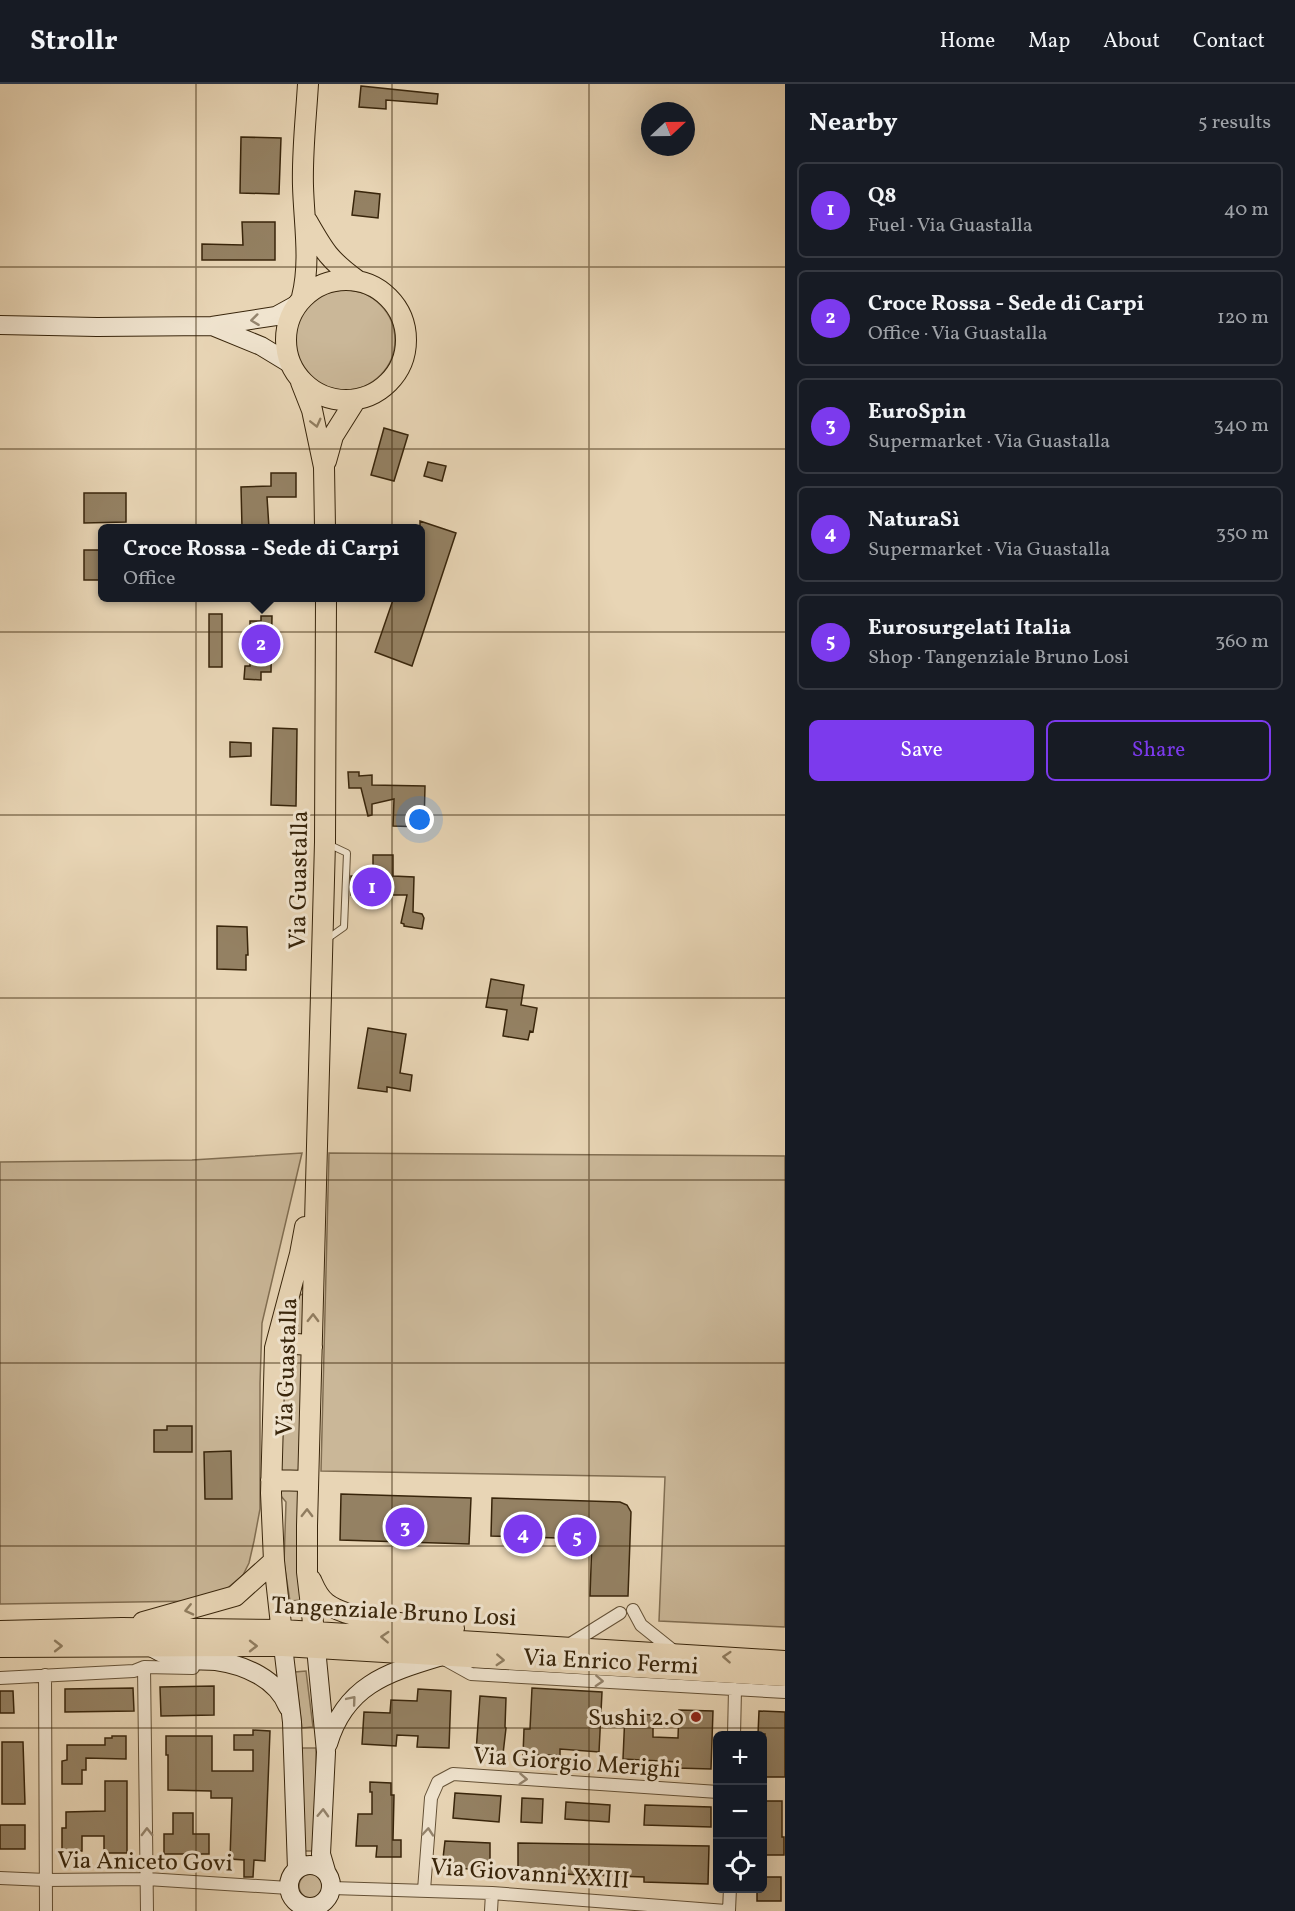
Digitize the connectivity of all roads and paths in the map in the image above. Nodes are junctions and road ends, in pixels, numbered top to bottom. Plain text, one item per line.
1 (308, 84) edge
2 (304, 216) junction
3 (358, 280) junction
4 (299, 301) junction
5 (0, 325) edge
6 (212, 326) junction
7 (289, 363) junction
8 (301, 382) junction
9 (355, 400) junction
10 (324, 467) junction
11 (325, 524) edge
12 (326, 602) edge
13 (317, 1163) junction
14 (312, 1347) junction
15 (275, 1348) junction
16 (271, 1480) junction
17 (308, 1480) junction
18 (274, 1561) junction
19 (307, 1572) junction
20 (633, 1610) dead end
21 (620, 1613) dead end
22 (122, 1628) junction
23 (0, 1630) edge
24 (283, 1638) junction
25 (315, 1641) junction
26 (509, 1643) junction
27 (149, 1646) junction
28 (567, 1646) junction
29 (0, 1647) edge
30 (678, 1653) junction
31 (440, 1656) junction
32 (785, 1661) edge
33 (144, 1667) junction
34 (244, 1668) junction
35 (45, 1675) junction
36 (785, 1676) edge
37 (0, 1678) edge
38 (735, 1689) junction
39 (785, 1692) edge
40 (292, 1722) junction
41 (734, 1731) edge
42 (326, 1752) junction
43 (713, 1792) edge
44 (297, 1869) junction
45 (0, 1878) edge
46 (147, 1879) junction
47 (329, 1879) junction
48 (46, 1880) junction
49 (424, 1890) junction
50 (492, 1893) junction
51 (729, 1893) edge
52 (292, 1900) edge
53 (316, 1909) edge
54 (675, 1909) edge
55 (46, 1911) edge
56 (147, 1911) edge
57 (491, 1911) edge
58 (727, 1911) edge

1 - 2 main road
2 - 3 main road
2 - 4 main road
3 - 4 main road
3 - 9 main road
4 -> 6 street
4 - 7 main road
5 - 6 street
6 - 7 street
7 - 8 main road
8 - 9 main road
8 -> 10 main road
9 - 10 main road
10 - 11 main road
12 - 13 main road, Via Guastalla
14 -> 13 main road, Via Guastalla
13 - 15 main road, Via Guastalla
14 - 15 main road
14 - 17 main road, Via Guastalla
15 - 16 main road, Via Guastalla
16 - 17 main road
16 - 18 main road, Via Guastalla
19 -> 17 main road, Via Guastalla
18 -> 22 main road
18 - 24 main road, Via Guastalla
19 - 25 main road, Via Guastalla
19 - 26 main road, Via Guastalla
20 - 30 street
21 - 28 street
22 - 23 main road, Tangenziale Bruno Losi
22 - 24 main road, Tangenziale Bruno Losi
24 - 25 main road, Tangenziale Bruno Losi
27 -> 24 main road, Tangenziale Bruno Losi
24 - 40 street, Via Guastalla
26 -> 25 main road, Tangenziale Bruno Losi
25 - 31 main road, Tangenziale Bruno Losi
25 - 42 street, Via Guastalla
26 - 28 main road, Tangenziale Bruno Losi
29 -> 27 main road, Tangenziale Bruno Losi
27 - 34 street
28 - 30 main road, Tangenziale Bruno Losi
32 -> 30 main road, Tangenziale Bruno Losi
31 -> 36 main road, Tangenziale Bruno Losi
31 -> 38 street, Via Enrico Fermi
42 -> 31 street
33 - 34 street
33 - 35 street
46 -> 33 street
34 - 40 street
35 - 37 street
35 - 48 street
38 - 39 street, Via Enrico Fermi
38 - 41 street
40 - 44 street, Via Guastalla
47 -> 42 street, Via Guastalla
49 -> 43 street, Via Giorgio Merighi
44 - 47 street
44 - 52 street
45 - 48 street, Via Aniceto Govi
46 - 48 street, Via Aniceto Govi
46 - 52 street, Via Aniceto Govi
46 - 56 street
47 - 49 street, Via Giovanni XXIII
47 - 53 street
48 - 55 street
49 - 50 street, Via Giovanni XXIII
50 - 54 street, Via Giovanni XXIII
50 - 57 street
51 - 58 street
52 - 53 street
54 - 58 street, Via Giovanni XXIII

